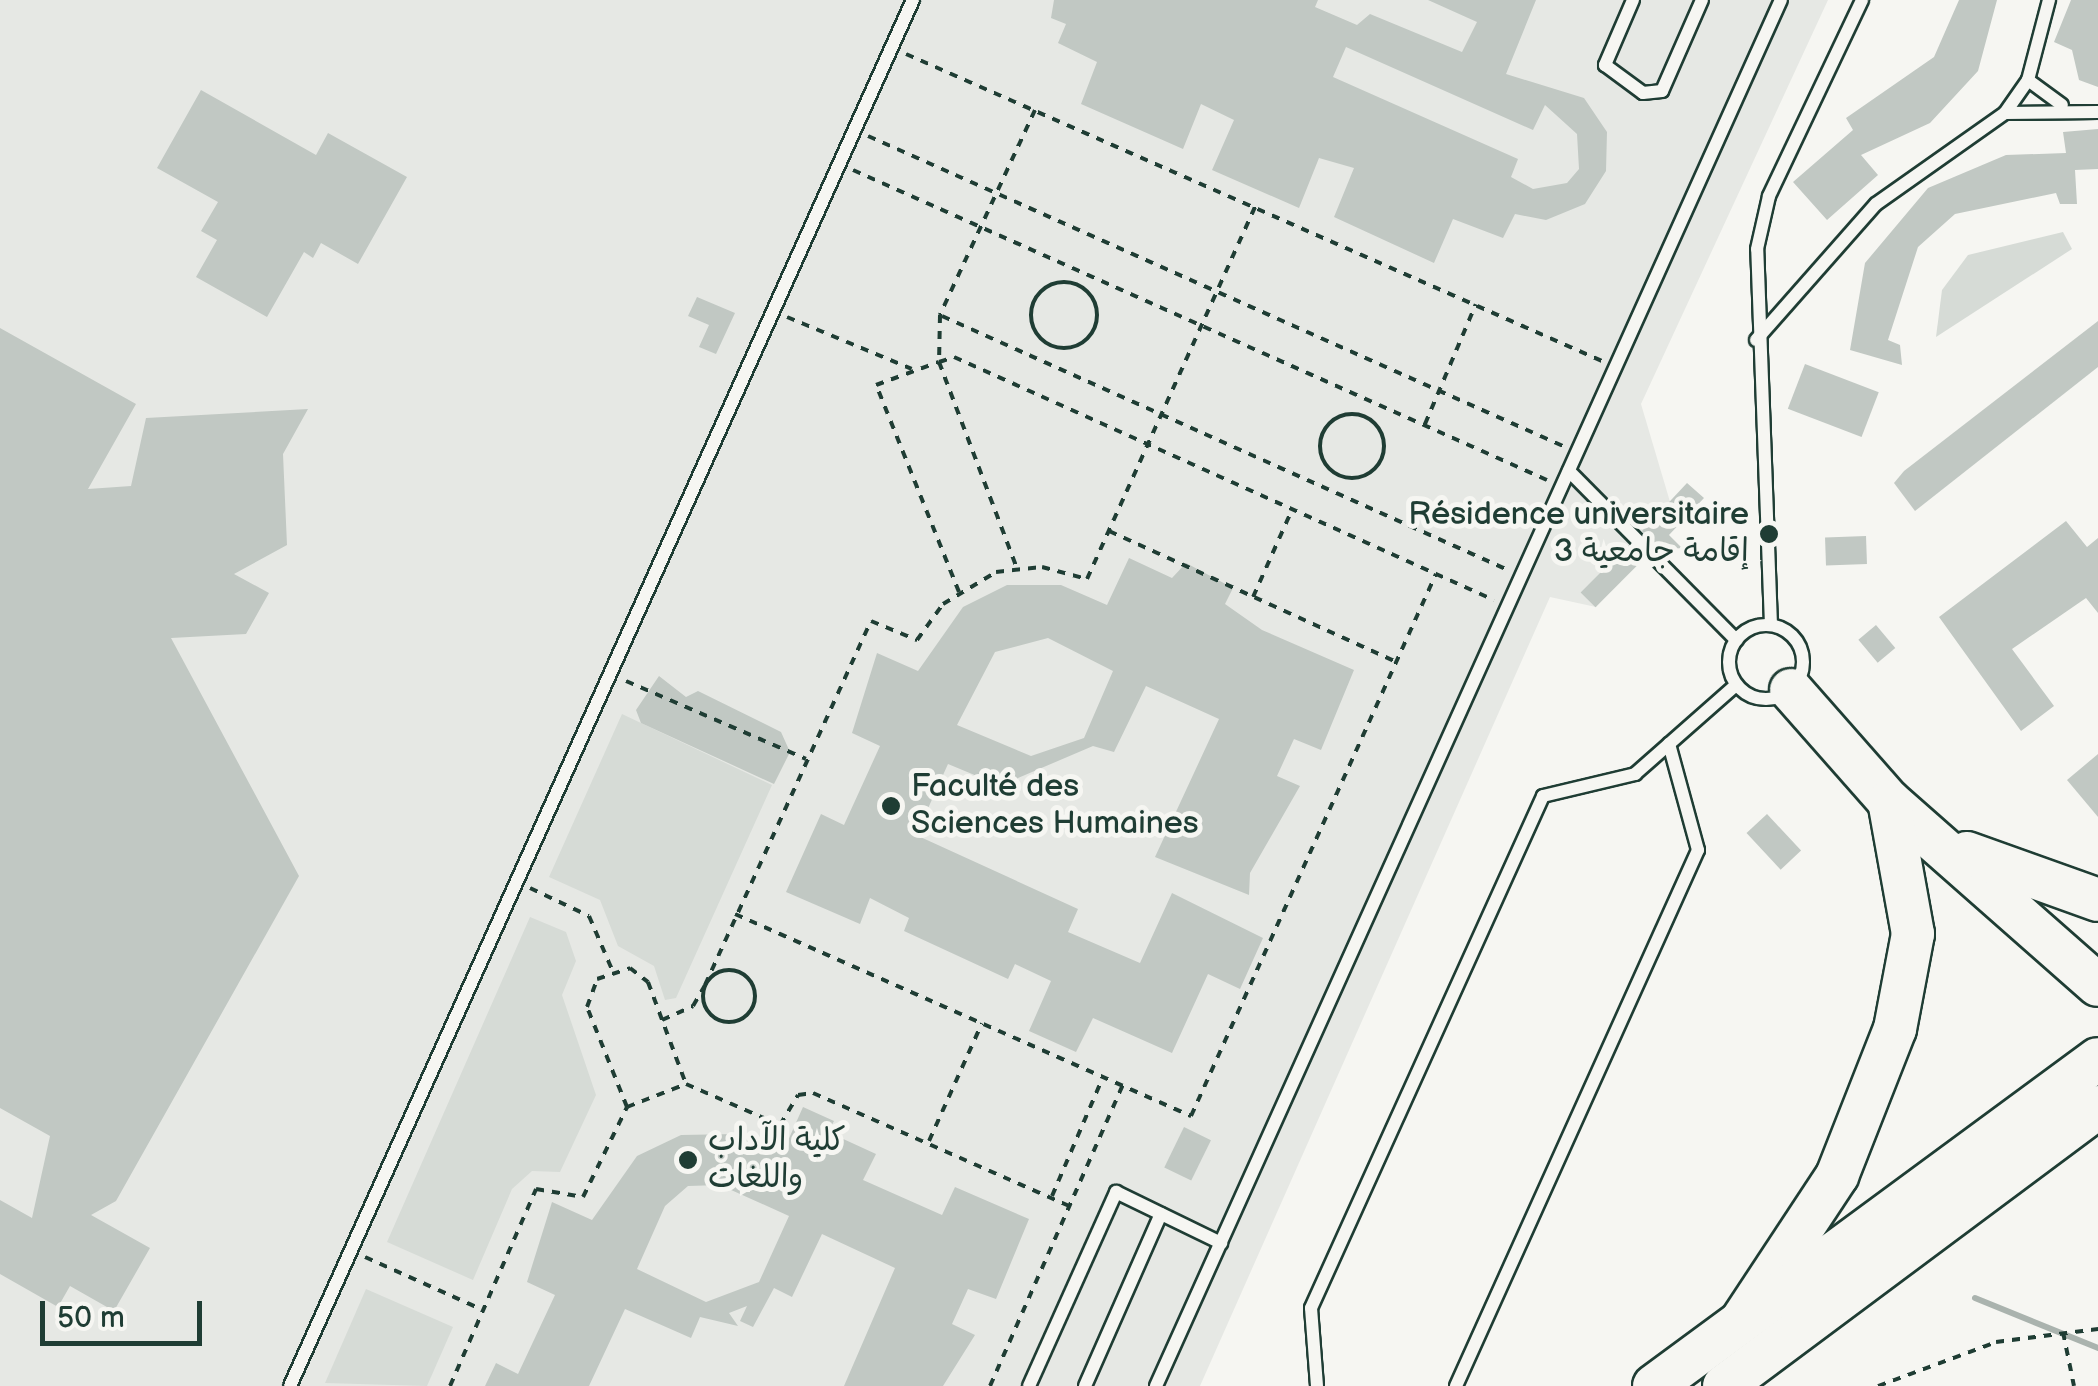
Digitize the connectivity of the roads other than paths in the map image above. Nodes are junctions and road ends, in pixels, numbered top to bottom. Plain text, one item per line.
1 (913, 0) edge
2 (1633, 0) edge
3 (1702, 0) edge
4 (1781, 0) edge
5 (1862, 0) edge
6 (2048, 0) edge
7 (2028, 80) junction
8 (2063, 106) junction
9 (2005, 112) junction
10 (2098, 112) edge
11 (1756, 340) junction
12 (1569, 471) junction
13 (1771, 625) junction
14 (1736, 640) junction
15 (1736, 686) junction
16 (1791, 690) junction
17 (1669, 744) junction
18 (1889, 801) junction
19 (1931, 836) junction
20 (2098, 900) edge
21 (2094, 981) edge
22 (2098, 1058) edge
23 (2098, 1107) edge
24 (1161, 1214) junction
25 (1220, 1244) junction
26 (1742, 1320) junction
27 (290, 1386) edge
28 (1029, 1386) edge
29 (1084, 1386) edge
30 (1156, 1386) edge
31 (1317, 1386) edge
32 (1456, 1386) edge
33 (1654, 1386) edge
34 (1724, 1386) edge

1 - 27 lane
2 - 3 lane
4 - 12 lane
5 - 11 lane
6 - 7 lane
7 - 8 lane
7 - 9 lane
8 - 9 lane
8 - 10 lane
9 - 11 lane
11 - 13 lane
12 - 14 lane
12 - 25 lane
13 - 14 lane
13 - 16 lane
14 - 15 lane
15 - 16 lane
15 - 17 lane
16 - 18 highway
17 - 31 lane
17 - 32 lane
18 - 19 highway
18 - 26 highway
19 - 20 highway
19 - 21 highway
22 - 26 highway
23 - 34 highway
24 - 25 lane
24 - 28 lane
24 - 29 lane
25 - 30 lane
26 - 33 highway

